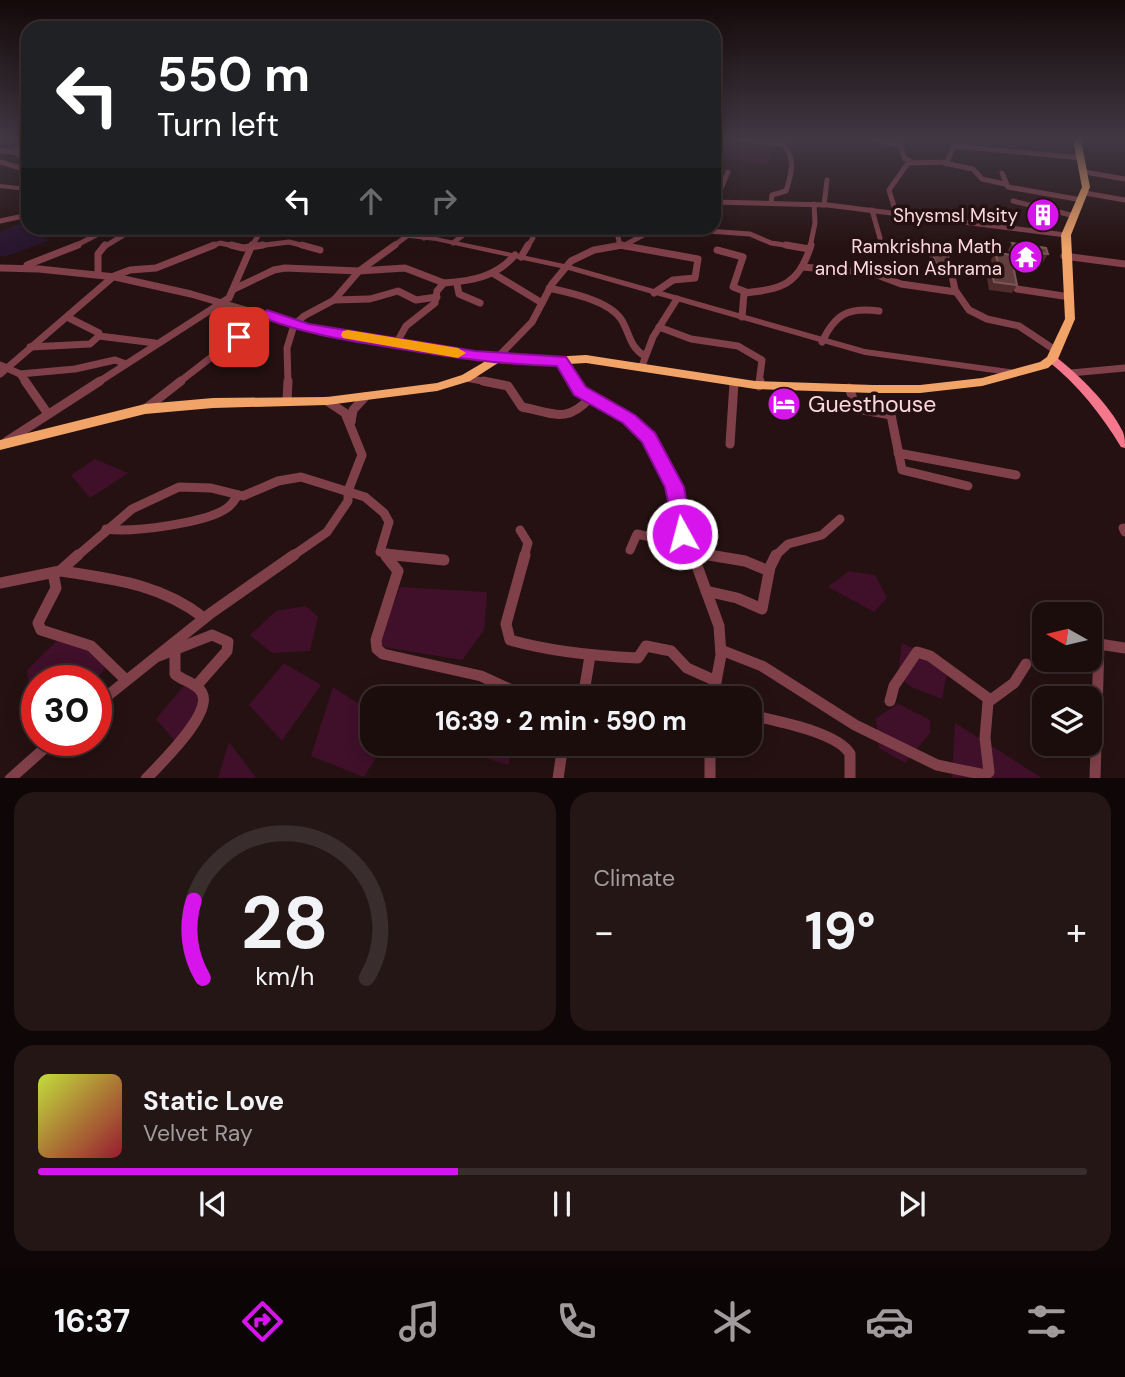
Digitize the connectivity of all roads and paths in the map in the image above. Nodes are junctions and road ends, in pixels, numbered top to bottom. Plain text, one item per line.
1 (791, 176) edge
2 (899, 176) edge
3 (980, 176) edge
4 (1003, 176) edge
5 (1085, 176) edge
6 (827, 180) dead end
7 (1005, 184) junction
8 (0, 186) edge
9 (21, 188) edge
10 (1084, 197) junction
11 (1125, 200) edge
12 (1013, 201) dead end
13 (721, 203) edge
14 (771, 203) junction
15 (814, 204) junction
16 (824, 205) junction
17 (872, 210) junction
18 (896, 213) junction
19 (1075, 216) junction
20 (21, 217) edge
21 (1, 221) edge
22 (721, 232) edge
23 (96, 235) edge
24 (122, 235) edge
25 (258, 235) edge
26 (400, 235) edge
27 (427, 235) edge
28 (463, 235) edge
29 (532, 235) edge
30 (618, 235) edge
31 (642, 235) edge
32 (1066, 235) junction
33 (407, 236) junction
34 (424, 237) junction
35 (880, 238) dead end
36 (453, 243) junction
37 (620, 246) junction
38 (250, 247) junction
39 (809, 249) junction
40 (320, 250) dead end
41 (717, 250) dead end
42 (518, 256) junction
43 (1064, 256) junction
44 (950, 261) edge
45 (1125, 264) edge
46 (566, 267) junction
47 (802, 267) junction
48 (0, 268) edge
49 (10, 268) junction
50 (20, 268) junction
51 (359, 271) junction
52 (0, 274) edge
53 (98, 274) junction
54 (494, 274) junction
55 (114, 276) junction
56 (444, 283) junction
57 (457, 284) junction
58 (550, 288) junction
59 (234, 289) junction
60 (1017, 289) edge
61 (746, 292) junction
62 (956, 292) junction
63 (654, 293) junction
64 (437, 297) junction
65 (1070, 297) junction
66 (677, 299) junction
67 (334, 300) junction
68 (480, 303) dead end
69 (541, 303) junction
70 (220, 304) junction
71 (880, 311) dead end
72 (267, 314) junction
73 (67, 317) junction
74 (742, 317) junction
75 (295, 324) junction
76 (659, 327) junction
77 (99, 336) junction
78 (397, 342) junction
79 (822, 342) junction
80 (156, 343) dead end
81 (30, 347) junction
82 (1053, 354) junction
83 (496, 359) junction
84 (561, 360) junction
85 (643, 361) junction
86 (126, 364) junction
87 (1125, 368) edge
88 (2, 369) edge
89 (1017, 373) junction
90 (1070, 373) junction
91 (20, 374) junction
92 (466, 378) junction
93 (734, 383) junction
94 (759, 386) junction
95 (849, 388) junction
96 (365, 397) junction
97 (590, 398) junction
98 (287, 401) junction
99 (327, 401) junction
100 (145, 409) junction
101 (48, 414) junction
102 (350, 425) junction
103 (2, 444) edge
104 (730, 444) dead end
105 (1125, 444) edge
106 (898, 453) junction
107 (1016, 475) dead end
108 (968, 486) dead end
109 (348, 491) junction
110 (238, 495) junction
111 (840, 519) dead end
112 (106, 529) junction
113 (520, 530) dead end
114 (688, 548) junction
115 (630, 550) dead end
116 (386, 556) junction
117 (444, 560) dead end
118 (769, 571) junction
119 (57, 572) junction
120 (0, 583) edge
121 (706, 591) junction
122 (204, 618) junction
123 (1125, 648) edge
124 (175, 650) junction
125 (721, 650) junction
126 (590, 656) junction
127 (150, 660) junction
128 (1026, 664) dead end
129 (126, 680) junction
130 (716, 681) junction
131 (197, 685) junction
132 (503, 686) edge
133 (579, 686) edge
134 (715, 686) edge
135 (112, 692) edge
136 (989, 699) junction
137 (890, 701) dead end
138 (762, 718) edge
139 (36, 756) edge
140 (561, 756) edge
141 (710, 756) edge
142 (994, 775) edge
143 (11, 778) edge
144 (147, 778) edge
145 (558, 778) edge
146 (710, 778) edge
147 (850, 778) edge
148 (1095, 778) edge

1 - 14 street
2 - 18 street
3 - 7 street
4 - 7 street
5 - 10 main road
6 - 16 street
7 - 10 street
8 - 9 street
10 - 11 street
10 - 19 main road
12 - 19 street
13 - 14 street
14 - 15 street
15 - 16 street
15 - 39 street
16 - 17 street
17 - 18 street
17 - 35 street
18 - 32 street
19 - 32 main road
20 - 21 street
22 - 39 street
23 - 50 street
24 - 53 street
25 - 38 street
26 - 33 street
27 - 34 street
28 - 36 street
29 - 42 street
30 - 37 street
31 - 37 street
32 - 43 main road
33 - 34 street
33 - 51 street
34 - 36 street
36 - 42 street
37 - 46 street
37 - 63 street
38 - 40 street
38 - 55 street
38 - 59 street
39 - 47 street
41 - 61 street
42 - 46 street
42 - 54 street
43 - 45 street
43 - 65 main road
44 - 62 street
46 - 58 street
46 - 63 street
47 - 61 street
47 - 62 street
48 - 49 street
49 - 50 street
49 - 52 street
50 - 53 street
51 - 56 street
51 - 59 street
51 - 67 street
53 - 55 street
54 - 57 street
54 - 69 street
55 - 70 street
55 - 73 street
56 - 57 street
56 - 64 street
57 - 68 street
58 - 69 street
58 - 85 street
59 - 70 street
60 - 65 street
61 - 74 street
62 - 82 street
63 - 66 street
64 - 67 street
64 - 78 street
65 - 82 main road
66 - 74 street
66 - 76 street
67 - 75 street
69 - 83 street
70 - 72 street
70 - 86 street
71 - 79 street
72 - 75 street
72 - 100 street
73 - 77 street
73 - 81 street
74 - 79 street
75 - 78 street
75 - 98 street
76 - 85 street
76 - 94 street
77 - 80 street
77 - 81 street
78 - 83 street
79 - 89 street
81 - 88 street
82 - 89 main road
82 - 90 main road
83 - 84 main road
83 - 92 main road
84 - 85 main road
84 - 97 street
85 - 93 main road
86 - 91 street
86 - 101 street
87 - 90 street
88 - 91 street
89 - 95 main road
90 - 105 main road
91 - 101 street
92 - 96 main road
92 - 97 street
93 - 94 main road
93 - 104 street
94 - 95 main road
95 - 106 street
96 - 99 main road
96 - 102 street
97 - 114 street
98 - 99 main road
98 - 100 main road
99 - 102 street
100 - 103 main road
101 - 103 street
102 - 109 street
106 - 107 street
106 - 108 street
109 - 110 street
109 - 116 street
109 - 122 street
110 - 112 street
110 - 112 street
111 - 118 street
112 - 119 street
113 - 126 street
114 - 115 street
114 - 118 street
114 - 121 street
116 - 117 street
116 - 132 street
118 - 121 street
119 - 120 street
119 - 122 street
119 - 129 street
121 - 125 street
122 - 127 street
123 - 148 street
124 - 127 street
124 - 131 street
124 - 131 street
125 - 130 street
125 - 142 street
126 - 130 street
126 - 133 street
127 - 129 street
128 - 136 street
129 - 135 street
130 - 134 street
131 - 144 street
136 - 137 street
136 - 142 street
138 - 147 street
139 - 143 street
140 - 145 street
141 - 146 street

